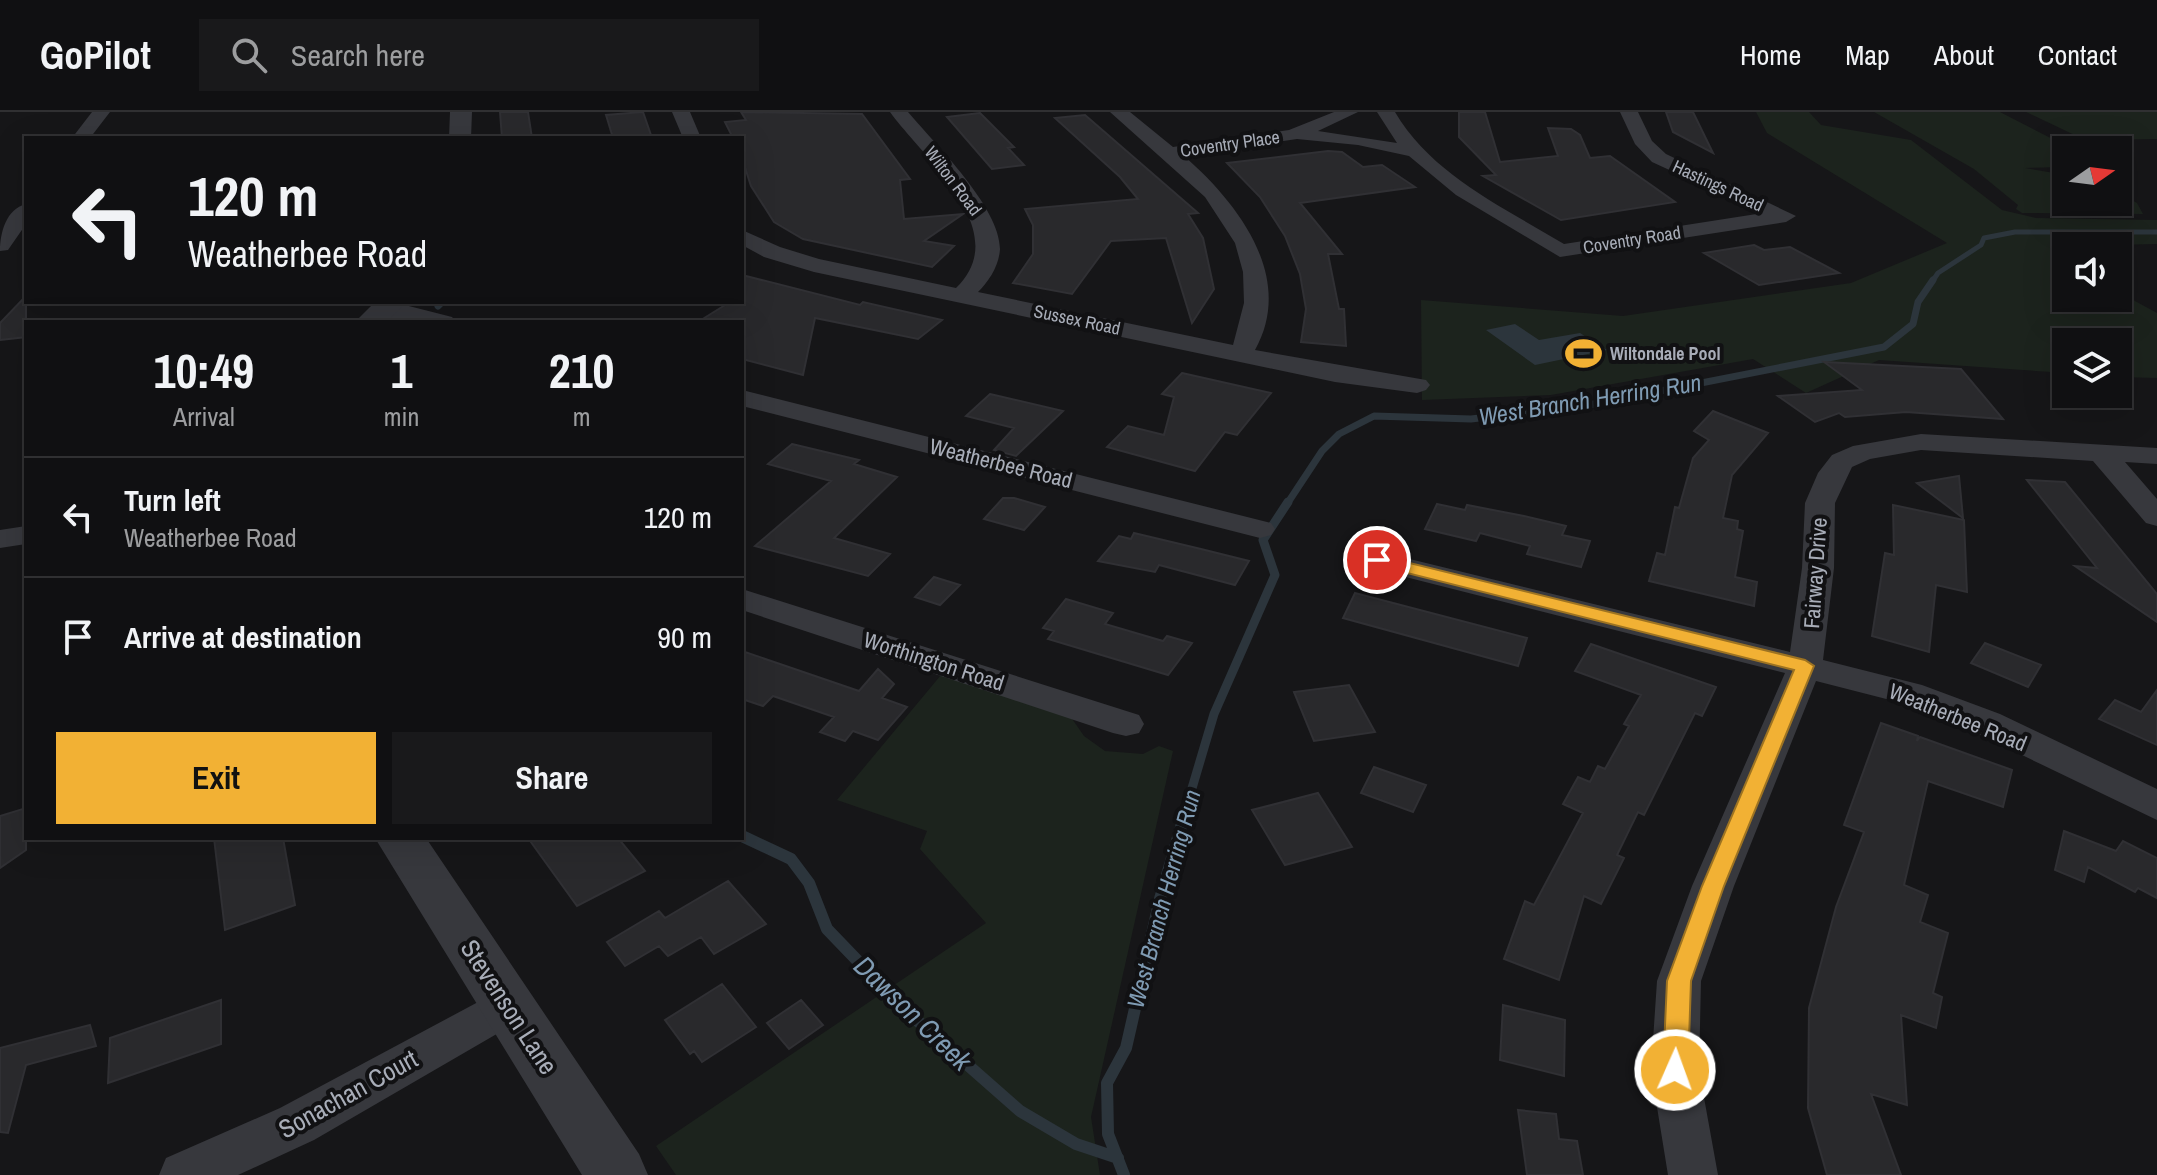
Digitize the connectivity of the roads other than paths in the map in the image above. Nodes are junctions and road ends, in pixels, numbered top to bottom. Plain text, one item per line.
1 (101, 112) edge
2 (461, 112) edge
3 (681, 112) edge
4 (899, 112) edge
5 (1119, 112) edge
6 (1349, 112) edge
7 (1386, 112) edge
8 (1629, 112) edge
9 (1293, 135) junction
10 (83, 136) edge
11 (460, 136) edge
12 (691, 136) edge
13 (1414, 152) junction
14 (1168, 153) junction
15 (22, 203) edge
16 (1786, 216) joint
17 (744, 237) edge
18 (0, 245) edge
19 (961, 296) junction
20 (381, 312) edge
21 (436, 320) edge
22 (1240, 354) junction
23 (1417, 385) dead end
24 (744, 399) edge
25 (2101, 453) junction
26 (2157, 456) edge
27 (2157, 517) edge
28 (1260, 529) dead end
29 (24, 535) edge
30 (0, 539) edge
31 (1377, 560) dead end
32 (744, 600) edge
33 (1805, 666) junction
34 (1126, 724) dead end
35 (2157, 806) edge
36 (401, 840) edge
37 (508, 1005) junction
38 (184, 1175) edge
39 (617, 1175) edge
40 (1693, 1175) edge

1 - 10 street
2 - 11 street
3 - 12 street
4 - 19 street, Wilton Road
5 - 14 street
6 - 9 street, Coventry Place
7 - 13 street, Coventry Road
8 - 16 street, Hastings Road
9 - 13 street, Coventry Place
9 - 14 street, Coventry Place
13 - 16 street, Coventry Road
14 - 22 street
15 - 18 street
17 - 19 street, Sussex Road
19 - 22 street, Sussex Road
20 - 21 street
22 - 23 street, Sussex Road
24 - 28 street, Weatherbee Road
25 - 26 street, Fairway Drive
25 - 27 street
25 - 33 street, Fairway Drive
29 - 30 street
31 - 33 street, Weatherbee Road
32 - 34 street, Worthington Road
33 - 35 street, Weatherbee Road
33 - 40 street, Fairway Drive
36 - 37 street, Stevenson Lane
37 - 38 street, Sonachan Court
37 - 39 street, Stevenson Lane

